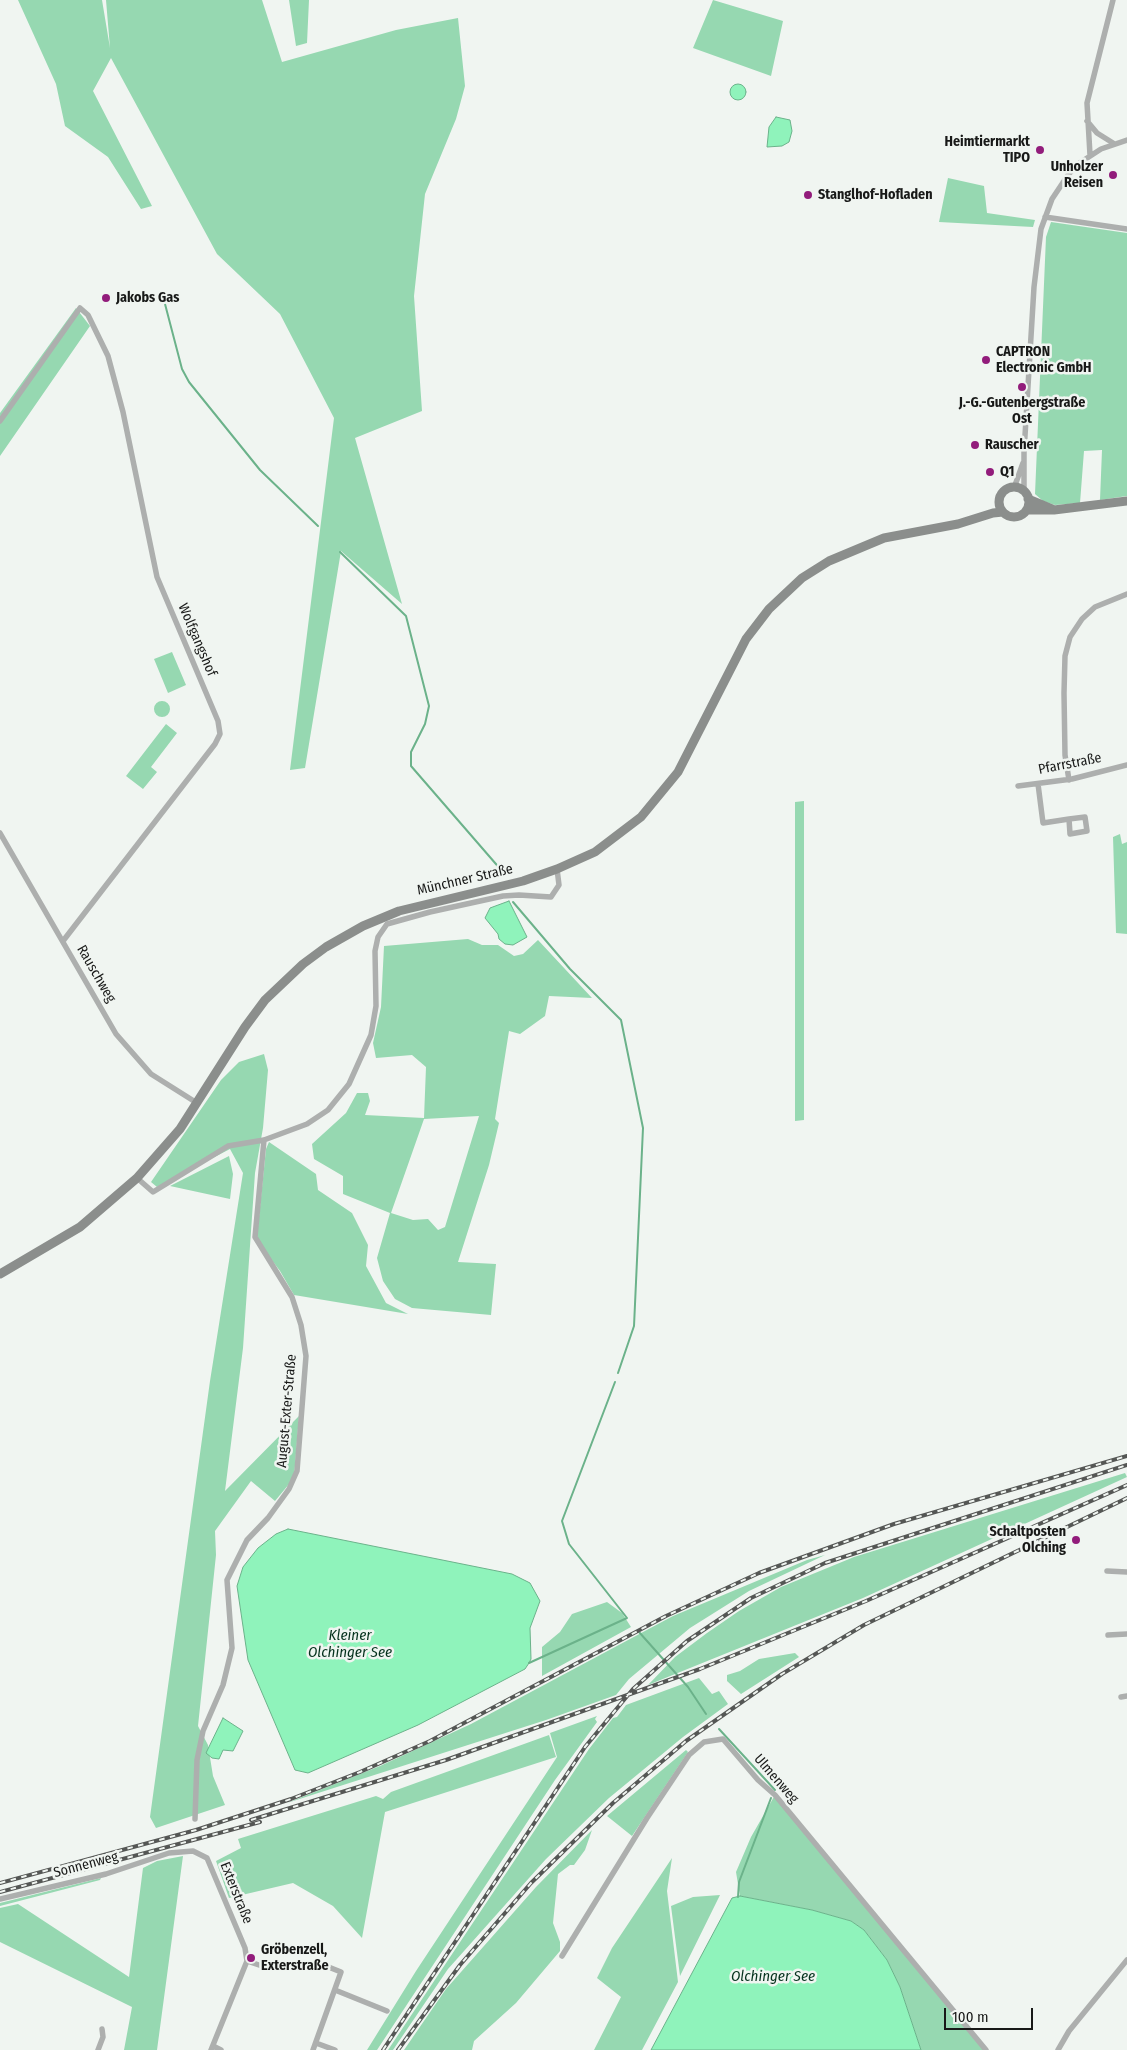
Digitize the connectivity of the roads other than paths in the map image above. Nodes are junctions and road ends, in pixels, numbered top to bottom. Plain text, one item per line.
1 (1113, 0) edge
2 (1087, 121) junction
3 (1127, 140) edge
4 (1113, 144) junction
5 (1090, 155) junction
6 (1045, 217) junction
7 (1127, 229) edge
8 (0, 421) edge
9 (1024, 461) junction
10 (1014, 488) junction
11 (1026, 495) junction
12 (1127, 501) edge
13 (999, 503) junction
14 (1027, 510) junction
15 (1054, 510) junction
16 (1003, 512) junction
17 (949, 525) junction
18 (1127, 594) edge
19 (1127, 765) edge
20 (1069, 780) junction
21 (1038, 784) junction
22 (1018, 786) dead end
23 (1069, 820) dead end
24 (0, 833) edge
25 (557, 869) junction
26 (63, 941) junction
27 (197, 1103) junction
28 (264, 1140) junction
29 (137, 1178) junction
30 (0, 1274) edge
31 (1107, 1571) dead end
32 (1127, 1572) edge
33 (1127, 1634) edge
34 (1108, 1635) dead end
35 (194, 1819) dead end
36 (178, 1852) joint
37 (0, 1900) edge
38 (562, 1956) dead end
39 (1127, 1960) edge
40 (247, 1961) junction
41 (335, 1990) junction
42 (387, 2011) dead end
43 (102, 2029) dead end
44 (316, 2043) junction
45 (212, 2048) edge
46 (98, 2050) edge
47 (220, 2050) edge
48 (313, 2050) edge
49 (335, 2050) edge
50 (986, 2050) edge
51 (1058, 2050) edge

1 - 2 street
2 - 4 street
2 - 5 street
3 - 4 street
4 - 5 street
5 - 6 street
6 - 7 street
6 - 9 street
8 - 26 street, Wolfgangshof
9 - 10 street
9 - 11 street
10 - 11 main road
10 - 13 main road
11 - 14 main road
11 - 15 main road
12 - 15 main road
13 - 16 main road
13 - 17 main road
14 - 15 main road
14 - 16 main road
16 - 17 main road
17 - 25 main road, Münchner Straße
18 - 20 street
19 - 20 street, Pfarrstraße
20 - 21 street, Pfarrstraße
21 - 22 street, Pfarrstraße
21 - 23 street
24 - 26 street, Rauschweg
25 - 27 main road, Münchner Straße
25 - 28 street
26 - 27 street, Rauschweg
27 - 29 main road, Münchner Straße
28 - 29 street
28 - 35 street, August-Exter-Straße
29 - 30 main road, Münchner Straße
31 - 32 street
33 - 34 street
36 - 37 street, Sonnenweg
36 - 40 street, Exterstraße
38 - 50 street, Ulmenweg
39 - 51 street
40 - 41 street
40 - 45 street
41 - 42 street
41 - 44 street
43 - 46 street
44 - 48 street
44 - 49 street
45 - 47 street

